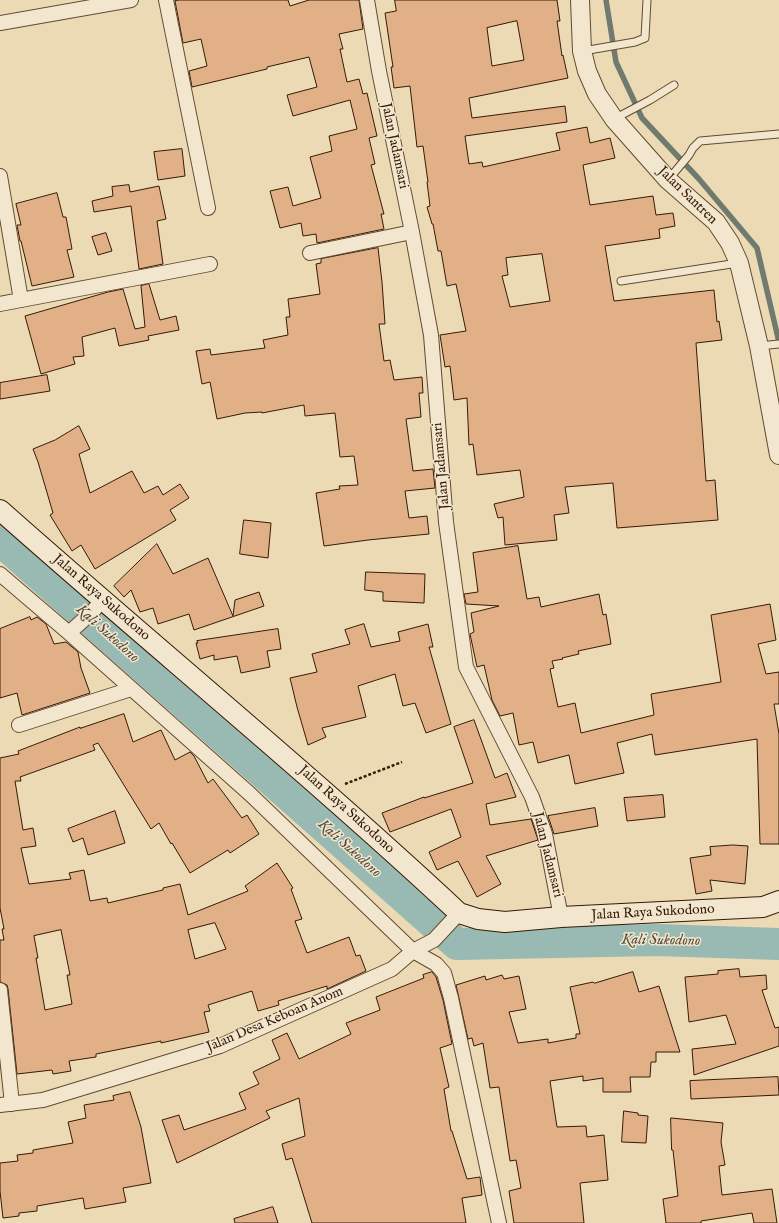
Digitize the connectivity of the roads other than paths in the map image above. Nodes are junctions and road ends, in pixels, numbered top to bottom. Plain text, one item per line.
1 (131, 0) edge
2 (166, 0) edge
3 (367, 0) edge
4 (580, 0) edge
5 (647, 0) edge
6 (0, 23) edge
7 (586, 50) junction
8 (674, 85) dead end
9 (620, 116) junction
10 (779, 134) edge
11 (673, 175) junction
12 (0, 176) edge
13 (208, 208) dead end
14 (412, 232) junction
15 (310, 253) dead end
16 (739, 263) junction
17 (210, 264) dead end
18 (621, 281) dead end
19 (21, 300) junction
20 (0, 304) edge
21 (779, 344) edge
22 (763, 345) junction
23 (779, 455) edge
24 (0, 510) edge
25 (0, 574) edge
26 (97, 607) junction
27 (74, 629) junction
28 (131, 689) junction
29 (19, 725) dead end
30 (774, 907) edge
31 (455, 917) junction
32 (561, 917) junction
33 (413, 951) junction
34 (0, 990) edge
35 (6, 1104) edge
36 (499, 1223) edge

1 - 6 street
2 - 13 street
3 - 14 street, Jalan Jadamsari
4 - 7 street, Jalan Santren
5 - 7 lane
7 - 9 street, Jalan Santren
8 - 9 lane
9 - 11 street, Jalan Santren
10 - 11 lane
11 - 16 street, Jalan Santren
12 - 19 street
14 - 15 street
14 - 32 street, Jalan Jadamsari
16 - 18 lane
16 - 22 street, Jalan Santren
17 - 19 street
19 - 20 street
21 - 22 lane
22 - 23 street, Jalan Santren
24 - 26 main road, Jalan Raya Sukodono
25 - 27 street
26 - 27 street
26 - 31 main road, Jalan Raya Sukodono
27 - 28 street
28 - 29 street
28 - 33 street
30 - 32 main road, Jalan Raya Sukodono
31 - 32 main road, Jalan Raya Sukodono
31 - 33 street, Jalan Desa Keboan Anom
33 - 35 street, Jalan Desa Keboan Anom
33 - 36 street
34 - 35 street

